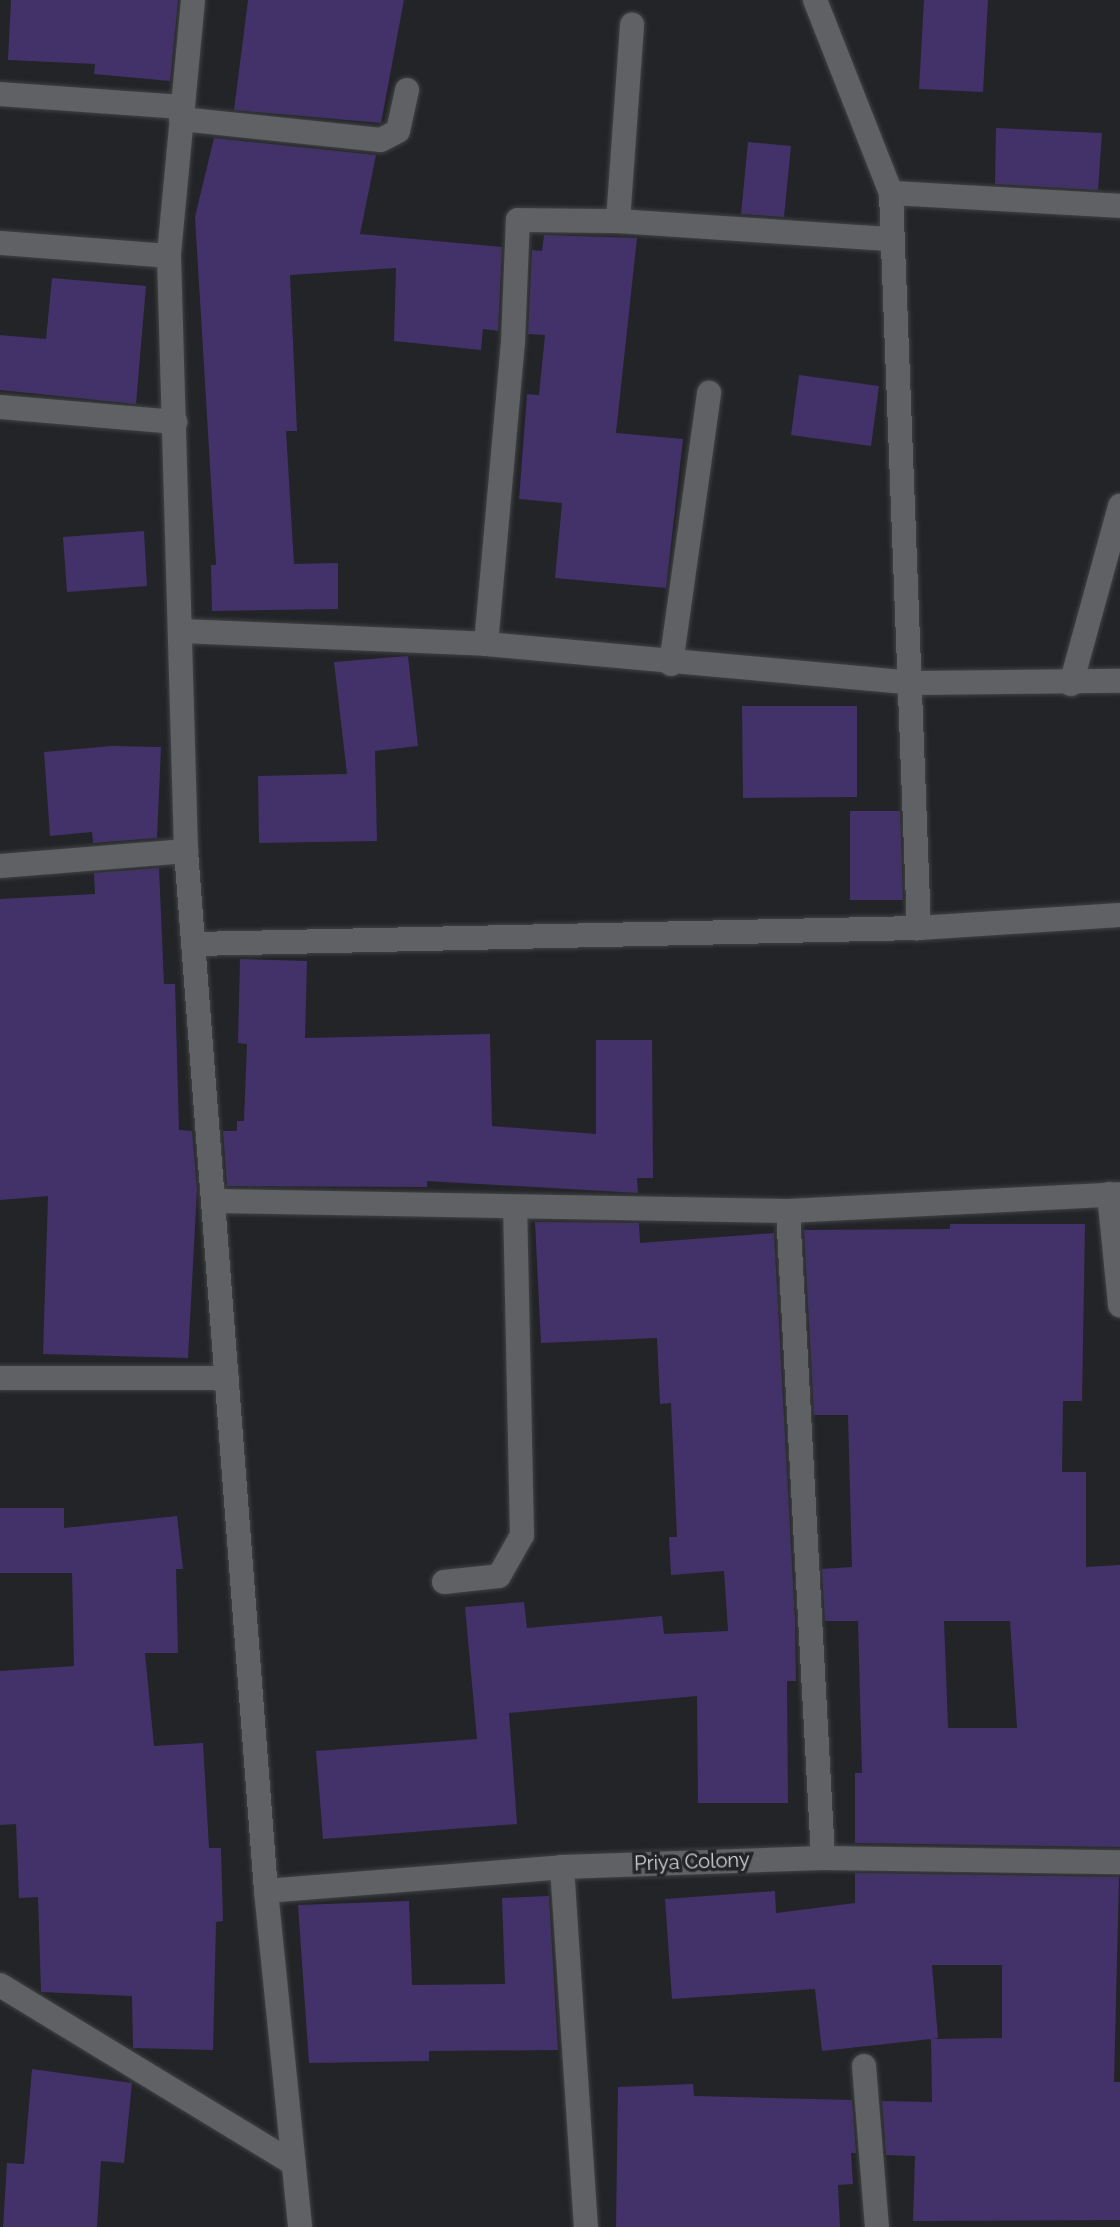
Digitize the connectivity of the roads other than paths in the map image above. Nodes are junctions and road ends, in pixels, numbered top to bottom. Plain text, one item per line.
1 (193, 0) edge
2 (815, 0) edge
3 (632, 24) dead end
4 (407, 90) dead end
5 (0, 94) edge
6 (181, 113) junction
7 (891, 193) junction
8 (1120, 206) edge
9 (618, 221) junction
10 (891, 239) junction
11 (0, 243) edge
12 (169, 256) junction
13 (709, 393) dead end
14 (0, 407) edge
15 (175, 422) junction
16 (1120, 506) edge
17 (182, 631) junction
18 (486, 644) junction
19 (671, 664) junction
20 (1120, 681) edge
21 (913, 683) junction
22 (1071, 684) junction
23 (186, 851) junction
24 (0, 866) edge
25 (1120, 915) edge
26 (919, 928) junction
27 (195, 944) junction
28 (1115, 1194) edge
29 (217, 1201) junction
30 (515, 1208) junction
31 (788, 1211) junction
32 (1120, 1305) edge
33 (0, 1378) edge
34 (227, 1378) junction
35 (444, 1582) dead end
36 (823, 1858) junction
37 (1120, 1862) edge
38 (562, 1867) junction
39 (266, 1891) junction
40 (0, 1985) edge
41 (864, 2066) dead end
42 (293, 2163) junction
43 (300, 2227) edge
44 (586, 2227) edge
45 (877, 2227) edge

1 - 6 street
2 - 7 street
3 - 9 street
4 - 6 street
5 - 6 street
6 - 12 street
7 - 8 street
7 - 10 street
9 - 10 street
9 - 18 street
10 - 21 street
11 - 12 street
12 - 15 street
13 - 19 street
14 - 15 street
15 - 17 street
16 - 22 street
17 - 18 street
17 - 23 street
18 - 19 street
19 - 21 street
20 - 22 street
21 - 22 street
21 - 26 street
23 - 24 street
23 - 27 street
25 - 26 street
26 - 27 street
27 - 29 street
28 - 31 street
28 - 32 street
29 - 30 street
29 - 34 street
30 - 31 street
30 - 35 street
31 - 36 street
33 - 34 street
34 - 39 street
36 - 37 street, Priya Colony
36 - 38 street, Priya Colony
38 - 39 street, Priya Colony
38 - 44 street
39 - 42 street
40 - 42 street
41 - 45 street
42 - 43 street

